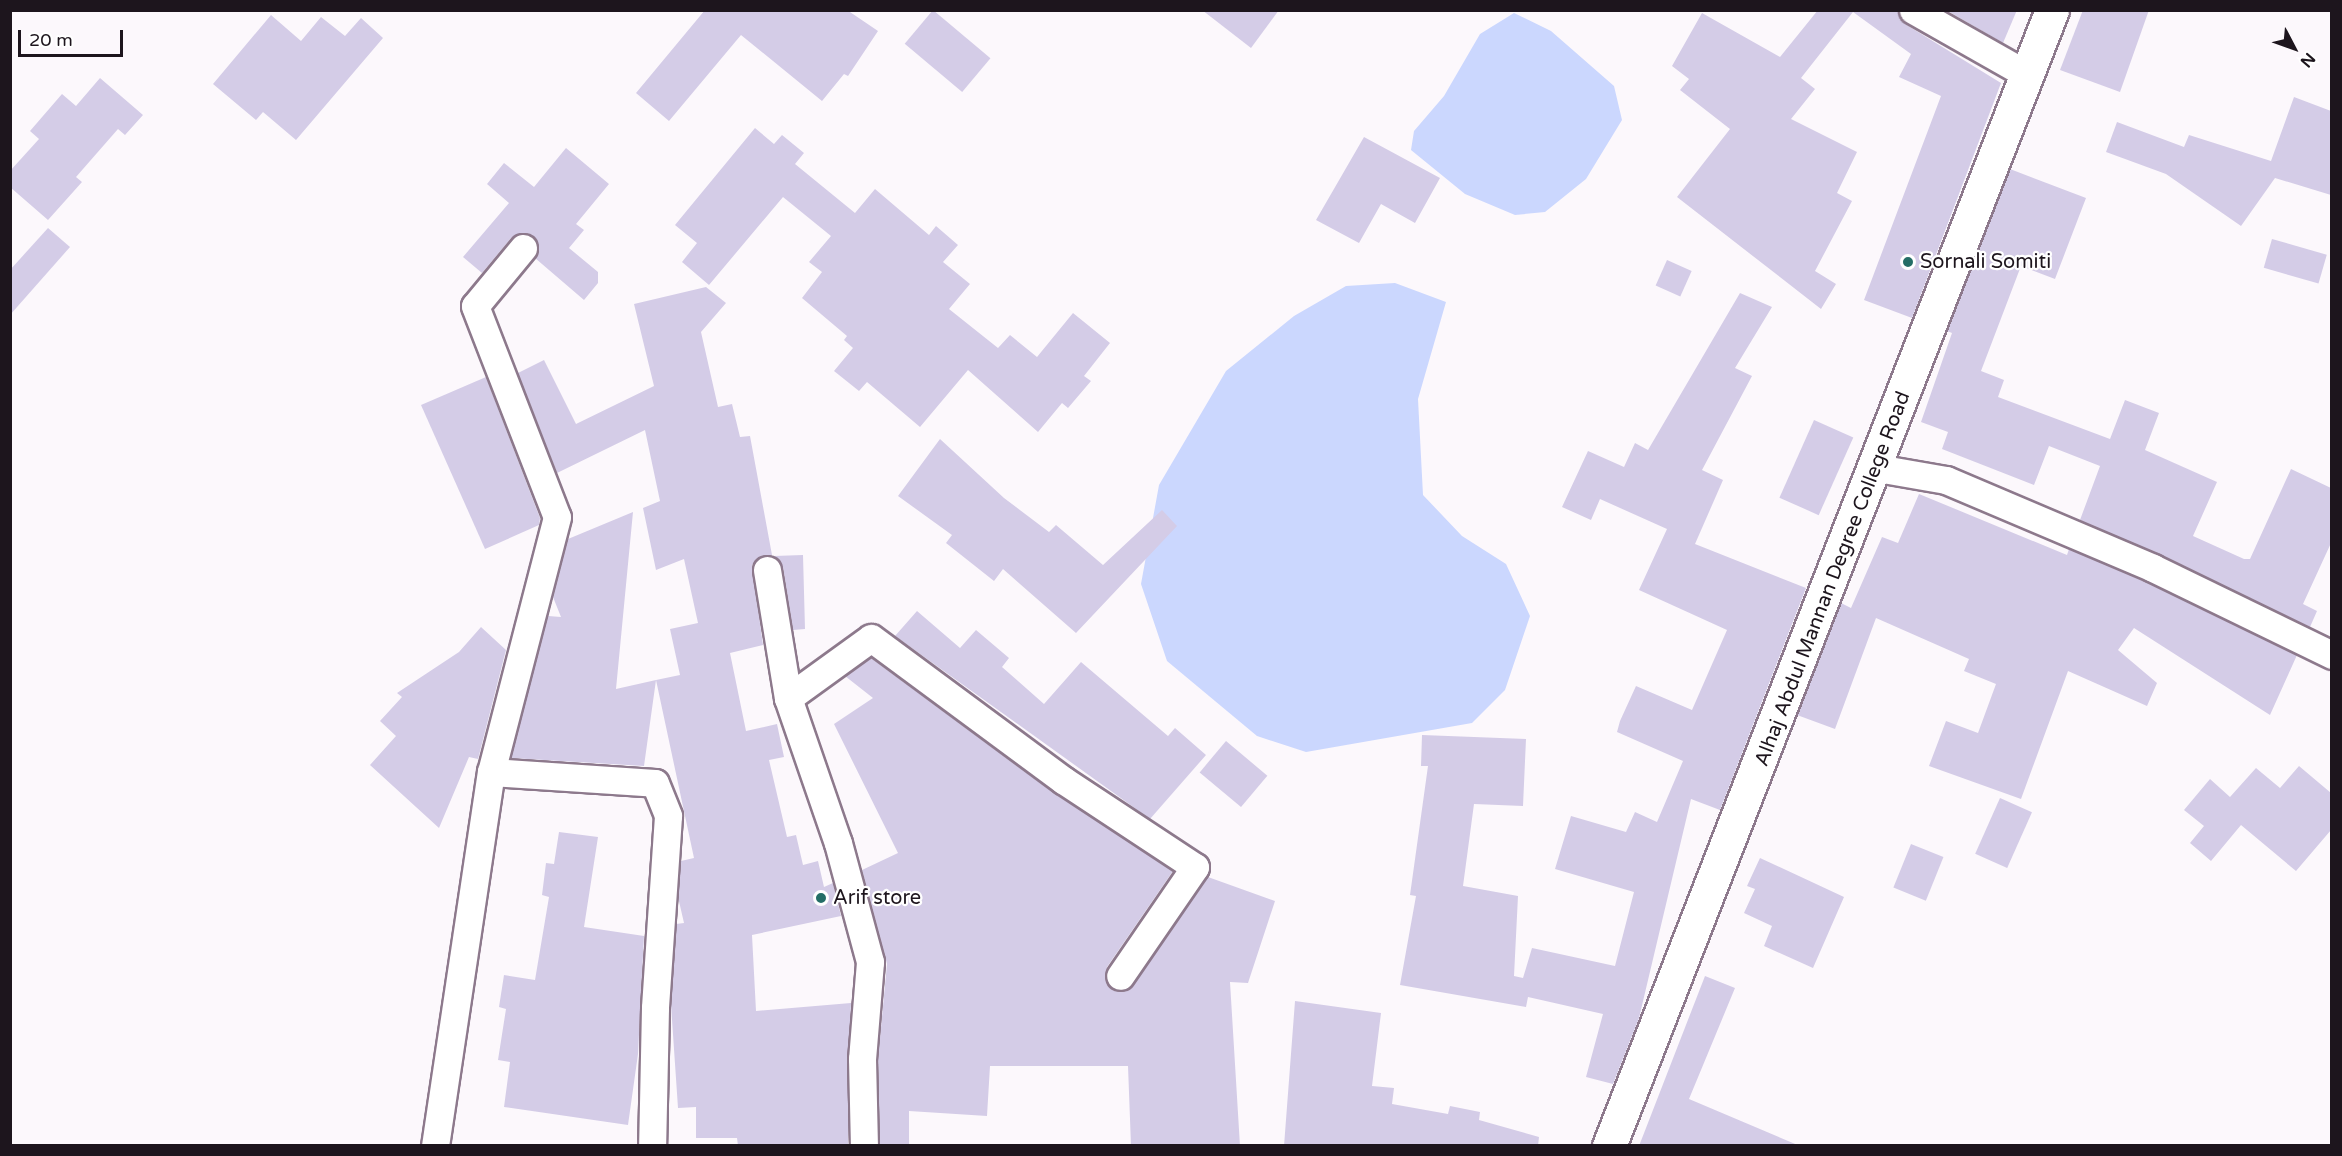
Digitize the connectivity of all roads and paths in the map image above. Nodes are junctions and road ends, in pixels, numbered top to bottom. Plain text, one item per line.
1 (1912, 10) edge
2 (2052, 10) edge
3 (2026, 74) junction
4 (523, 248) dead end
5 (1877, 468) junction
6 (767, 570) dead end
7 (2331, 655) edge
8 (788, 698) junction
9 (491, 772) junction
10 (1120, 976) dead end
11 (435, 1146) edge
12 (652, 1146) edge
13 (864, 1146) edge
14 (1609, 1146) edge

1 - 3 street
2 - 3 street, Alhaj Abdul Mannan Degree College Road
3 - 5 street, Alhaj Abdul Mannan Degree College Road
4 - 9 street
5 - 7 street
5 - 14 street, Alhaj Abdul Mannan Degree College Road
6 - 8 street
8 - 10 street
8 - 13 street
9 - 11 street
9 - 12 street

